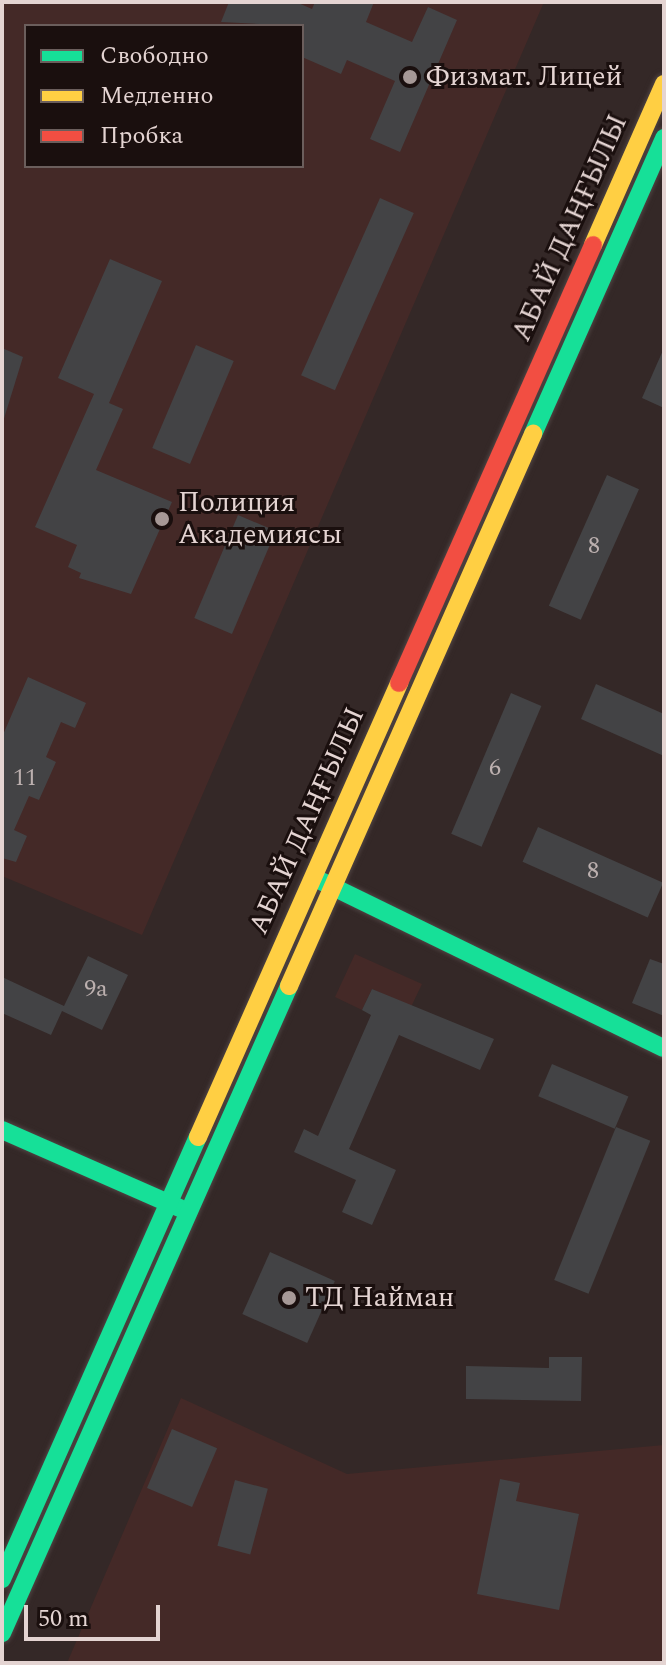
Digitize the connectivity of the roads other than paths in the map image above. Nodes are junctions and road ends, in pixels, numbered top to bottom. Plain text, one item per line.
1 (664, 84) edge
2 (664, 138) edge
3 (313, 877) junction
4 (333, 886) junction
5 (664, 1048) edge
6 (2, 1130) edge
7 (169, 1203) junction
8 (188, 1212) junction
9 (2, 1579) edge
10 (2, 1633) edge

1 - 3 main road, АБАЙ ДАҢҒЫЛЫ
2 - 4 main road, АБАЙ ДАҢҒЫЛЫ
3 - 4 main road
3 - 7 main road, АБАЙ ДАҢҒЫЛЫ
4 - 5 main road
4 - 8 main road, АБАЙ ДАҢҒЫЛЫ
6 - 7 main road
7 - 8 main road
7 - 9 main road, АБАЙ ДАҢҒЫЛЫ
8 - 10 main road, АБАЙ ДАҢҒЫЛЫ

